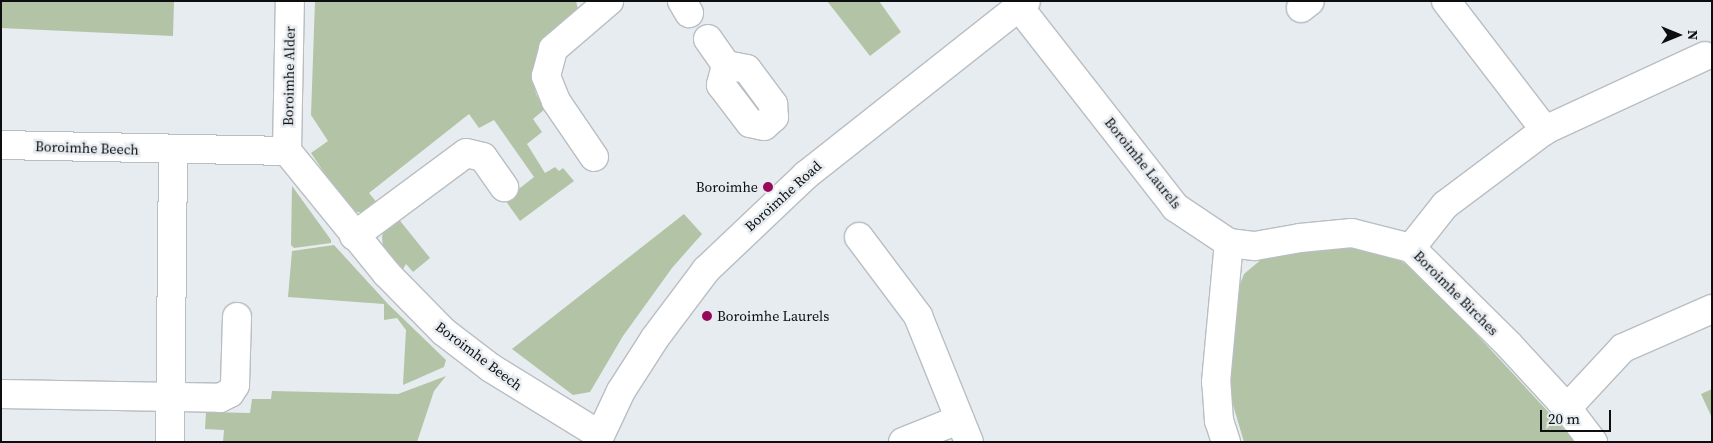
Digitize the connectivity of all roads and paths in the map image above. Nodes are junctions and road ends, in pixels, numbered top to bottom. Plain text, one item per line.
1 (290, 1) edge
2 (609, 1) edge
3 (1446, 1) edge
4 (1022, 4) edge
5 (708, 39) dead end
6 (1705, 56) dead end
7 (726, 64) dead end
8 (1545, 130) junction
9 (1, 145) edge
10 (173, 151) junction
11 (287, 151) junction
12 (594, 158) dead end
13 (504, 187) dead end
14 (354, 236) junction
15 (859, 237) dead end
16 (1228, 243) junction
17 (1411, 248) junction
18 (1712, 309) edge
19 (237, 317) dead end
20 (1, 394) edge
21 (170, 397) junction
22 (1567, 408) junction
23 (965, 430) edge
24 (598, 438) edge
25 (170, 442) edge
26 (903, 442) edge
27 (1226, 442) edge
28 (1593, 442) edge

1 - 11 street, Boroimhe Alder
2 - 12 street
3 - 8 street
4 - 16 street, Boroimhe Laurels
4 - 24 street, Boroimhe Road
5 - 7 street
6 - 8 street
8 - 17 street
9 - 10 street, Boroimhe Beech
10 - 11 street, Boroimhe Beech
10 - 21 street
11 - 14 street, Boroimhe Beech
13 - 14 street
14 - 24 street, Boroimhe Beech
15 - 23 street
16 - 17 street, Boroimhe Birches
16 - 27 street
17 - 22 street, Boroimhe Birches
18 - 22 street
19 - 21 street
20 - 21 street
21 - 25 street
22 - 28 street, Boroimhe Birches
23 - 26 street

